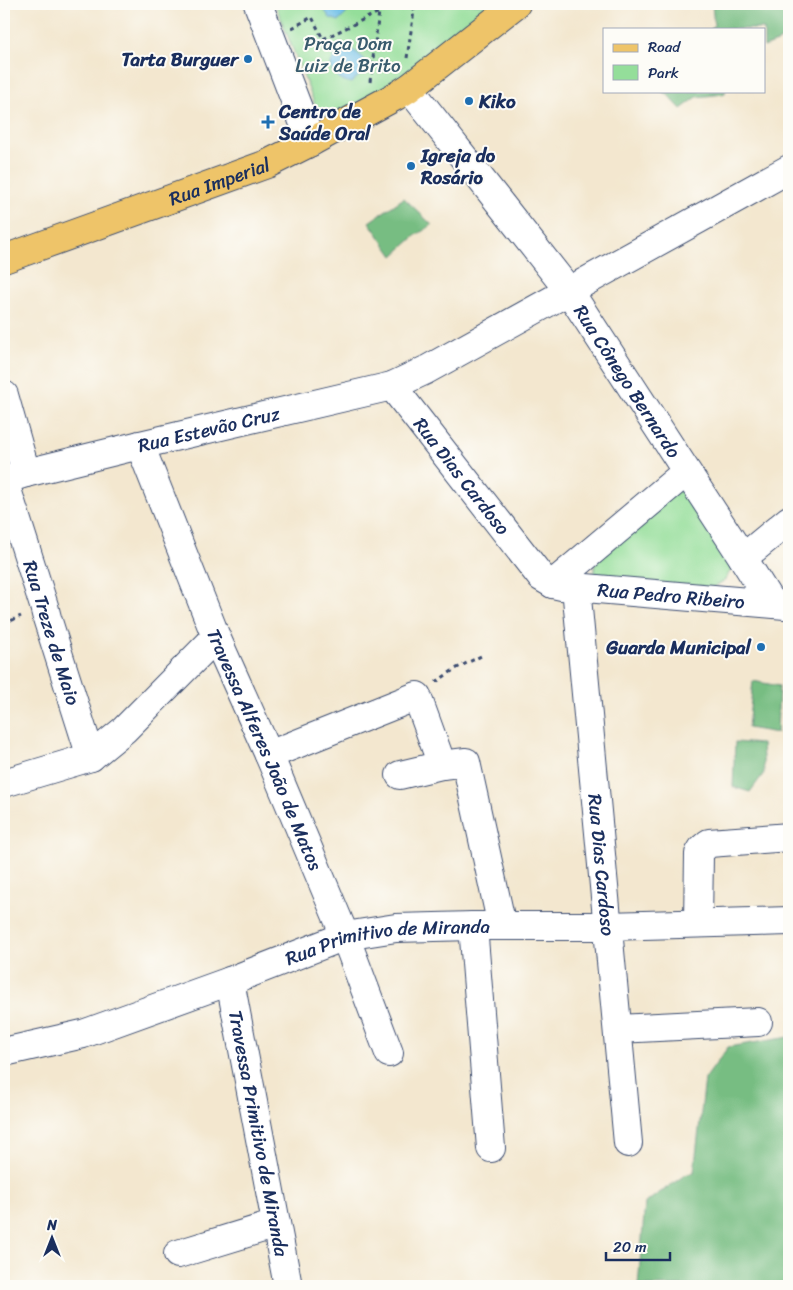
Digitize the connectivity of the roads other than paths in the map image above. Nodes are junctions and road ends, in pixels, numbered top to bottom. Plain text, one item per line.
1 (258, 4) edge
2 (516, 4) edge
3 (407, 77) junction
4 (311, 142) junction
5 (789, 169) edge
6 (4, 259) edge
7 (569, 291) junction
8 (392, 386) junction
9 (4, 395) edge
10 (140, 445) junction
11 (686, 472) junction
12 (11, 478) edge
13 (789, 520) edge
14 (743, 558) junction
15 (565, 585) junction
16 (780, 604) edge
17 (216, 637) junction
18 (269, 755) junction
19 (91, 757) junction
20 (442, 765) junction
21 (400, 775) dead end
22 (4, 783) edge
23 (789, 836) edge
24 (789, 921) edge
25 (698, 924) junction
26 (473, 926) junction
27 (502, 926) junction
28 (607, 926) junction
29 (345, 936) junction
30 (230, 981) junction
31 (758, 1022) dead end
32 (618, 1029) junction
33 (4, 1052) edge
34 (389, 1053) dead end
35 (628, 1143) dead end
36 (491, 1148) dead end
37 (276, 1224) junction
38 (178, 1254) dead end
39 (288, 1286) edge

1 - 4 street
2 - 3 main road, Rua Imperial
3 - 4 main road, Rua Imperial
3 - 7 street, Rua Cônego Bernardo
4 - 6 main road, Rua Imperial
5 - 7 street, Rua Estevão Cruz
7 - 8 street, Rua Estevão Cruz
7 - 11 street, Rua Cônego Bernardo
8 - 10 street, Rua Estevão Cruz
8 - 15 street, Rua Dias Cardoso
9 - 12 street, Rua Treze de Maio
10 - 12 street, Rua Estevão Cruz
10 - 17 street, Travessa Alferes João de Matos
11 - 14 street, Rua Cônego Bernardo
11 - 15 street
12 - 19 street, Rua Treze de Maio
13 - 14 street
14 - 16 street, Rua Cônego Bernardo
15 - 16 street, Rua Pedro Ribeiro
15 - 28 street, Rua Dias Cardoso
17 - 18 street, Travessa Alferes João de Matos
17 - 19 street
18 - 20 street
18 - 29 street, Travessa Alferes João de Matos
19 - 22 street
20 - 21 street
20 - 27 street
23 - 25 street
24 - 25 street, Rua Primitivo de Miranda
25 - 28 street, Rua Primitivo de Miranda
26 - 27 street, Rua Primitivo de Miranda
26 - 29 street, Rua Primitivo de Miranda
26 - 36 street
27 - 28 street, Rua Primitivo de Miranda
28 - 32 street, Rua Dias Cardoso
29 - 30 street, Rua Primitivo de Miranda
29 - 34 street, Travessa Alferes João de Matos
30 - 33 street, Rua Primitivo de Miranda
30 - 37 street, Travessa Primitivo de Miranda
31 - 32 street
32 - 35 street, Rua Dias Cardoso
37 - 38 street
37 - 39 street, Travessa Primitivo de Miranda

